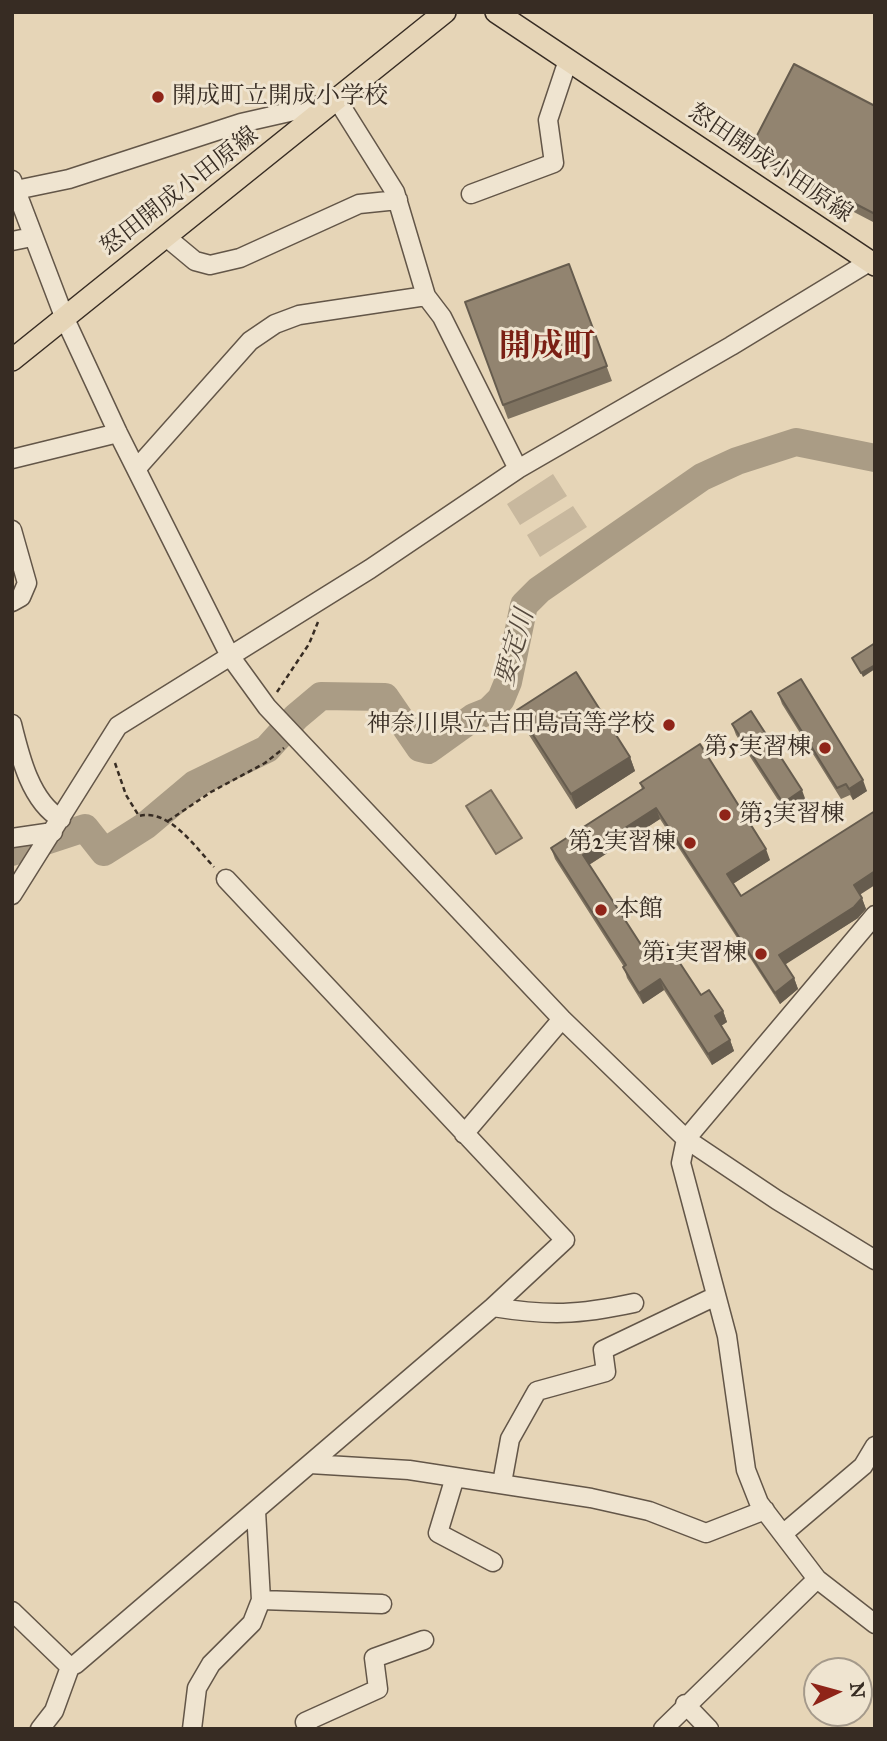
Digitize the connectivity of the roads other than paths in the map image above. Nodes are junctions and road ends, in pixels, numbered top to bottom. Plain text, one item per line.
1 (445, 12) edge
2 (496, 12) edge
3 (568, 60) junction
4 (338, 101) junction
5 (14, 185) edge
6 (471, 194) dead end
7 (398, 200) junction
8 (166, 236) junction
9 (32, 237) junction
10 (12, 241) edge
11 (873, 262) edge
12 (426, 296) junction
13 (65, 319) junction
14 (12, 360) edge
15 (118, 433) junction
16 (12, 459) edge
17 (137, 468) junction
18 (518, 469) junction
19 (12, 530) edge
20 (12, 602) edge
21 (230, 656) junction
22 (12, 724) edge
23 (57, 826) junction
24 (12, 838) edge
25 (226, 879) road end
26 (12, 895) edge
27 (875, 915) edge
28 (562, 1019) junction
29 (464, 1134) junction
30 (686, 1139) junction
31 (875, 1260) edge
32 (716, 1296) junction
33 (634, 1303) dead end
34 (493, 1307) junction
35 (875, 1446) edge
36 (310, 1464) junction
37 (455, 1477) junction
38 (502, 1483) junction
39 (765, 1510) junction
40 (256, 1511) junction
41 (784, 1533) junction
42 (493, 1562) dead end
43 (817, 1579) junction
44 (261, 1600) junction
45 (382, 1604) dead end
46 (12, 1611) edge
47 (875, 1624) edge
48 (424, 1640) dead end
49 (71, 1667) junction
50 (685, 1704) junction
51 (40, 1729) edge
52 (192, 1729) edge
53 (307, 1729) edge
54 (663, 1729) edge
55 (709, 1729) edge

1 - 4 main road, 怒田開成小田原線
2 - 3 main road, 怒田開成小田原線
3 - 6 street
3 - 11 main road, 怒田開成小田原線
4 - 5 street
4 - 7 street
4 - 8 main road, 怒田開成小田原線
5 - 9 street
7 - 8 street
7 - 12 street
8 - 13 main road, 怒田開成小田原線
9 - 10 street
9 - 13 street
11 - 18 street
12 - 17 street
12 - 18 street
13 - 14 main road, 怒田開成小田原線
13 - 15 street
15 - 16 street
15 - 17 street
17 - 21 street
18 - 21 street
19 - 20 street
21 - 23 street
21 - 28 street
22 - 23 street
23 - 24 street
23 - 26 street
25 - 29 street
27 - 30 street
28 - 29 street
28 - 30 street
29 - 34 street
30 - 31 street
30 - 32 street
32 - 38 street
32 - 39 street
33 - 34 street
34 - 36 street
35 - 41 street
36 - 37 street
36 - 40 street
37 - 38 street
37 - 42 street
38 - 39 street
39 - 41 street
40 - 44 street
40 - 49 street
41 - 43 street
43 - 47 street
43 - 50 street
44 - 45 street
44 - 52 street
46 - 49 street
48 - 53 street
49 - 51 street
50 - 54 street
50 - 55 street

